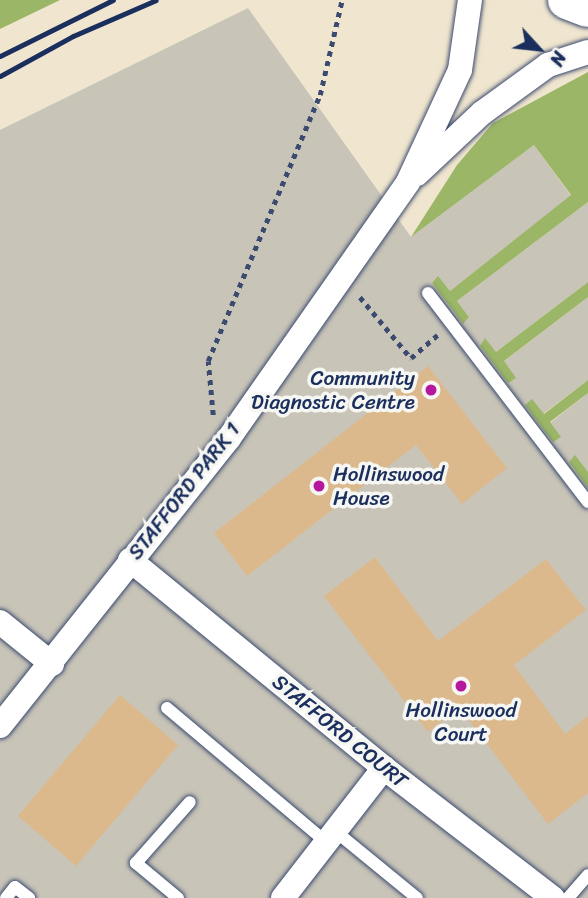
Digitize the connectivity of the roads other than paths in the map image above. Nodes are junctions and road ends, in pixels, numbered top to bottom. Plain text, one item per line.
1 (470, 0) edge
2 (566, 0) edge
3 (588, 8) edge
4 (588, 52) edge
5 (408, 181) junction
6 (428, 293) dead end
7 (588, 502) edge
8 (130, 559) junction
9 (0, 622) edge
10 (52, 664) junction
11 (167, 708) dead end
12 (0, 726) edge
13 (384, 768) junction
14 (190, 802) dead end
15 (330, 836) junction
16 (588, 875) edge
17 (6, 898) edge
18 (29, 898) edge
19 (178, 898) edge
20 (283, 898) edge
21 (417, 898) edge
22 (553, 898) edge
23 (568, 898) edge

1 - 5 street
2 - 3 main road
4 - 5 street
5 - 8 street, STAFFORD PARK 1
6 - 7 lane
8 - 10 street, STAFFORD PARK 1
8 - 13 street, STAFFORD COURT
9 - 10 street
10 - 12 street, STAFFORD PARK 1
11 - 15 lane
13 - 15 street
13 - 22 street, STAFFORD COURT
14 - 19 lane
15 - 20 street
15 - 21 lane
16 - 23 lane
17 - 18 lane

